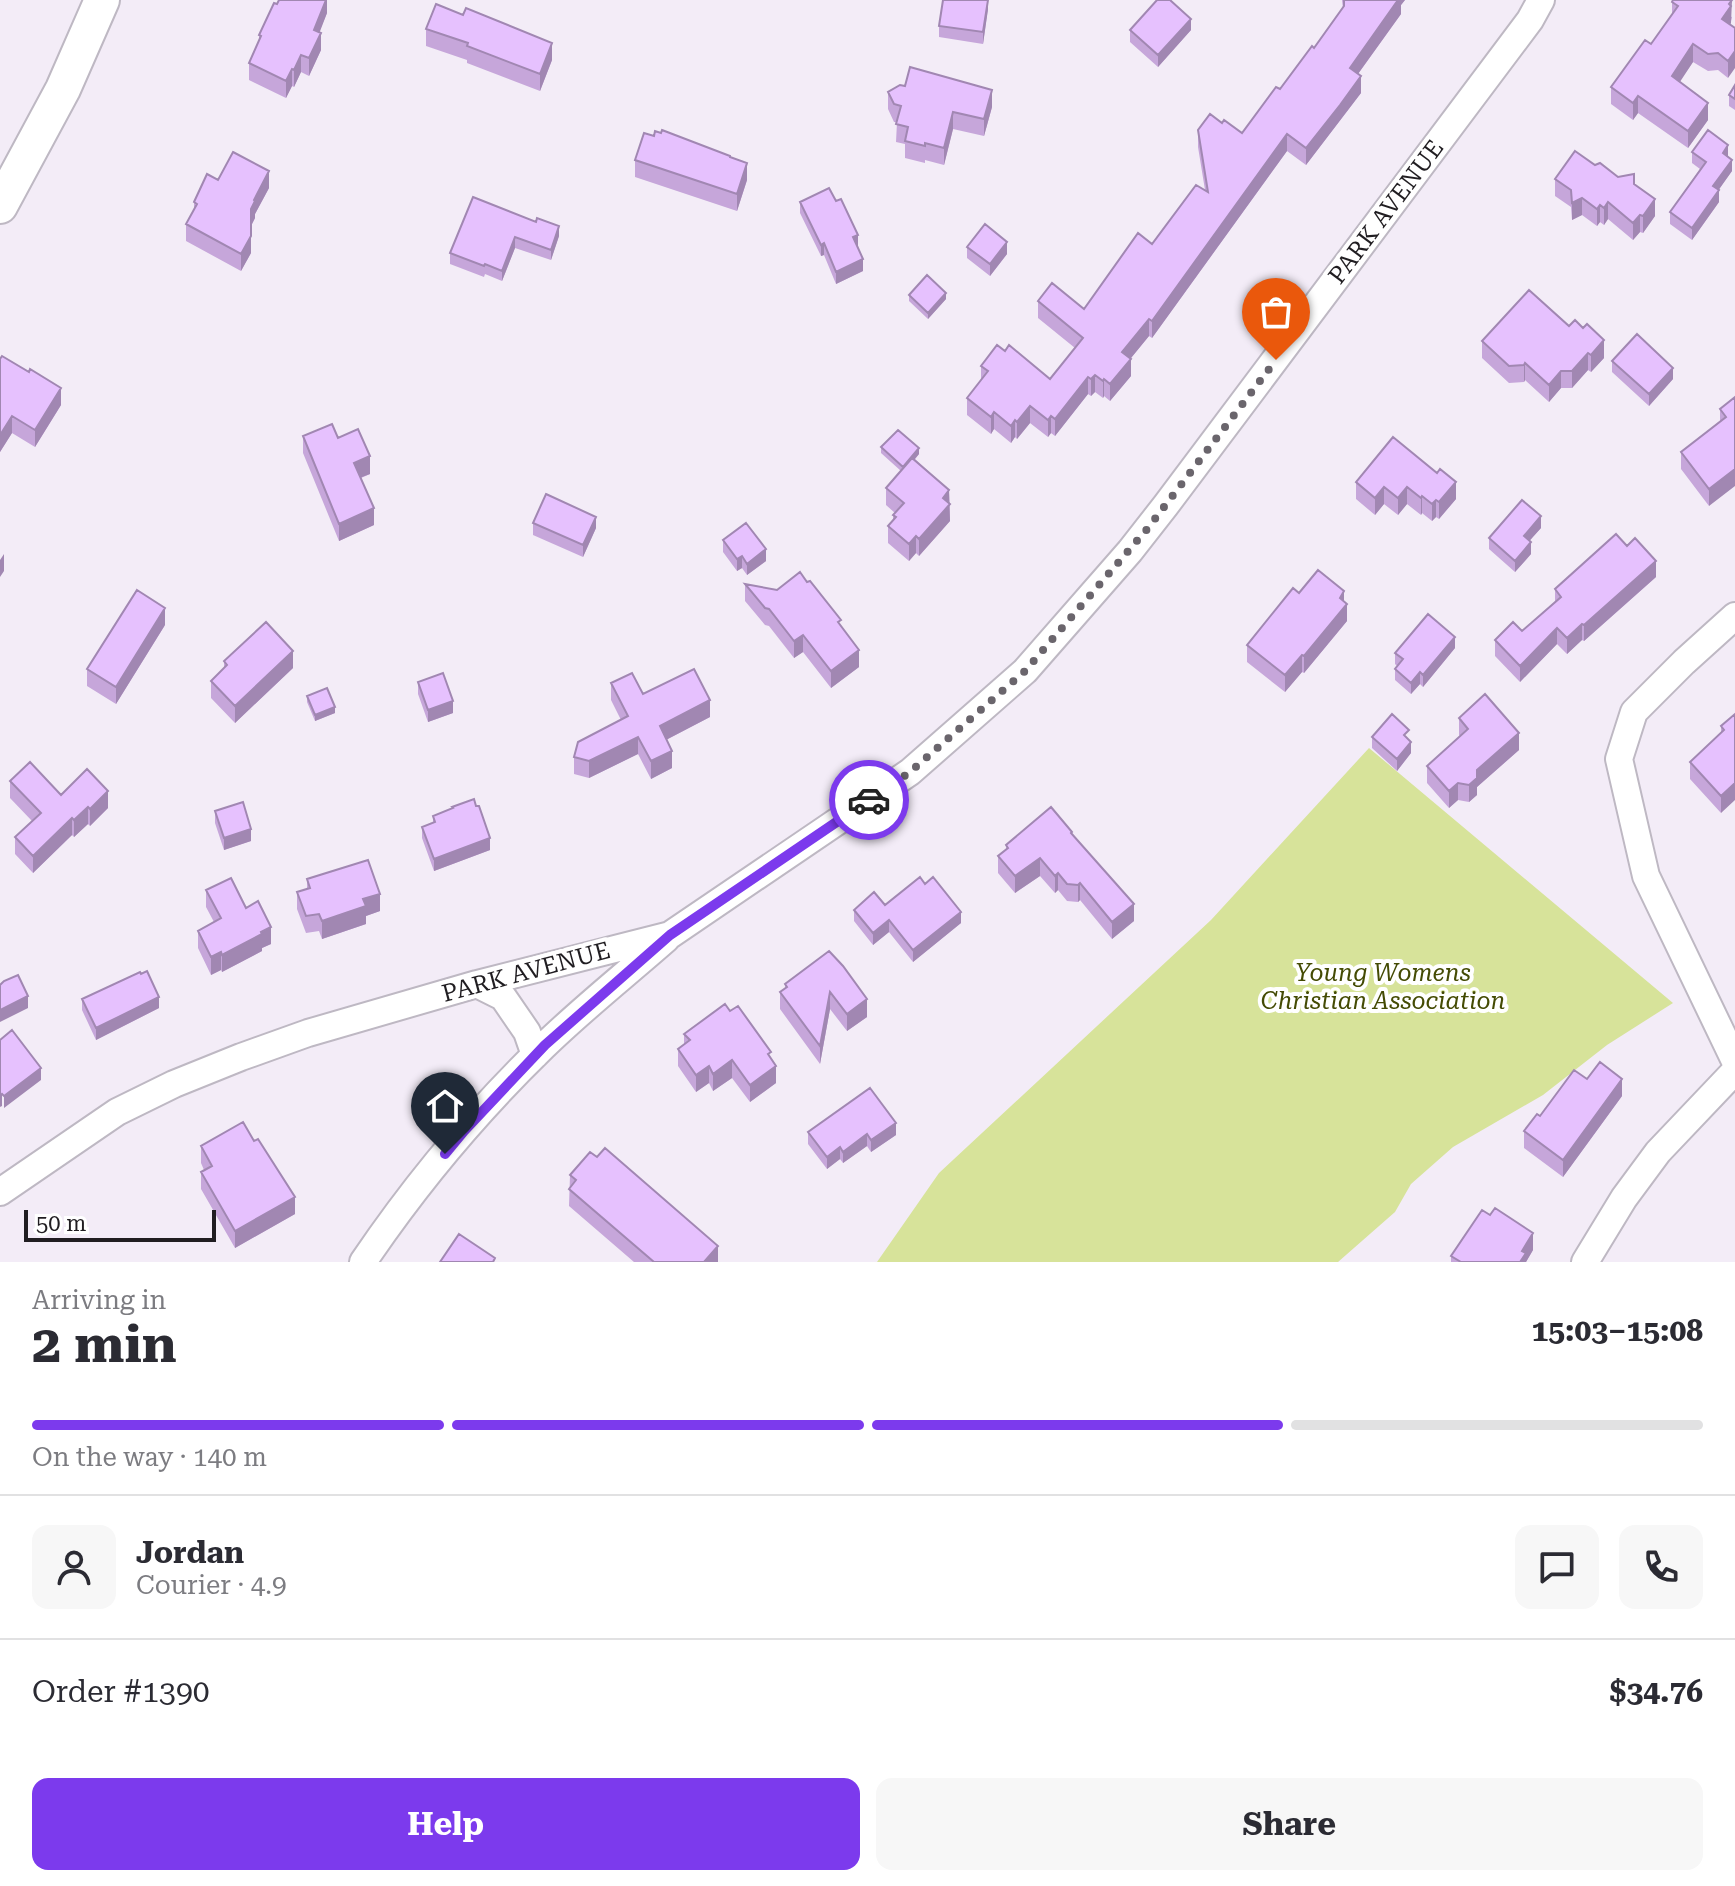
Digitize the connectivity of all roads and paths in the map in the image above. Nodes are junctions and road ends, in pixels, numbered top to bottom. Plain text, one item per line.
1 (102, 0) edge
2 (1541, 0) edge
3 (0, 206) edge
4 (1735, 616) edge
5 (670, 935) junction
6 (477, 984) junction
7 (535, 1055) junction
8 (1735, 1061) edge
9 (1735, 1071) edge
10 (0, 1192) edge
11 (363, 1262) edge
12 (1585, 1262) edge

1 - 3 main road
2 - 5 street, PARK AVENUE
4 - 8 street
5 - 6 street, PARK AVENUE
5 - 7 street
6 - 7 street
6 - 10 street, PARK AVENUE
7 - 11 street
9 - 12 street

